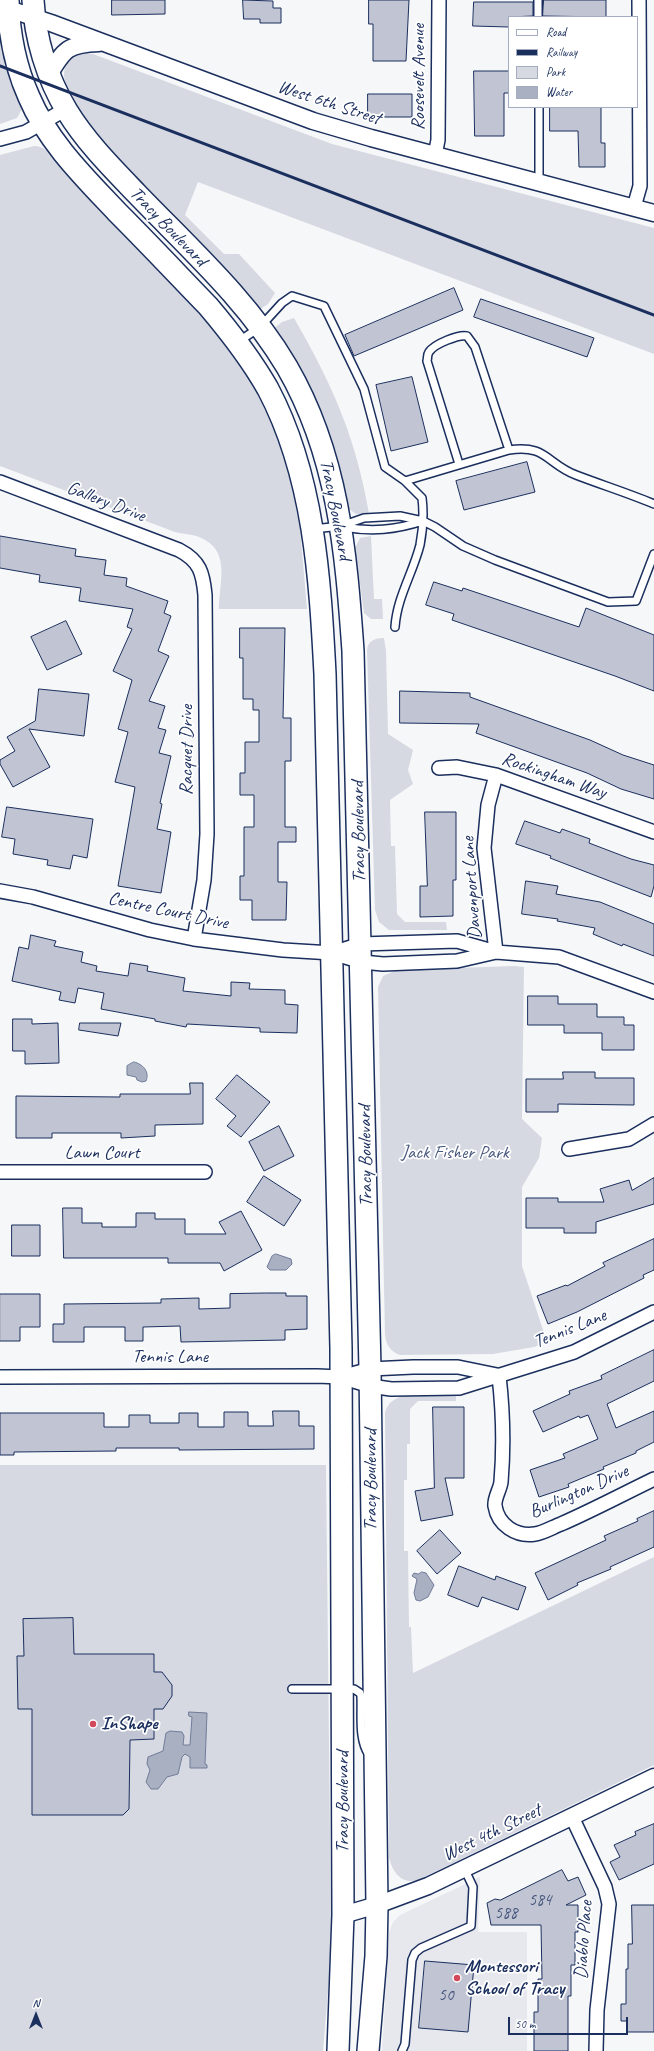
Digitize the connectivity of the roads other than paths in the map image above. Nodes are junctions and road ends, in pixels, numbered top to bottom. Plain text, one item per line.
1 (439, 0) edge
2 (538, 0) edge
3 (639, 0) edge
4 (6, 5) edge
5 (34, 9) edge
6 (538, 16) edge
7 (106, 43) junction
8 (49, 75) junction
9 (539, 108) edge
10 (66, 109) junction
11 (43, 124) junction
12 (0, 139) edge
13 (435, 155) junction
14 (539, 183) junction
15 (634, 207) junction
16 (654, 213) edge
17 (260, 327) junction
18 (238, 342) junction
19 (509, 450) junction
20 (459, 464) junction
21 (405, 481) junction
22 (0, 482) edge
23 (654, 504) edge
24 (423, 521) junction
25 (341, 526) junction
26 (312, 529) junction
27 (654, 554) edge
28 (196, 562) joint
29 (395, 627) dead end
30 (439, 768) dead end
31 (496, 775) junction
32 (654, 832) edge
33 (0, 891) edge
34 (194, 939) junction
35 (496, 952) junction
36 (332, 953) junction
37 (362, 953) junction
38 (654, 992) edge
39 (654, 1124) edge
40 (569, 1149) dead end
41 (0, 1172) edge
42 (205, 1172) dead end
43 (654, 1312) edge
44 (499, 1376) junction
45 (0, 1377) edge
46 (341, 1377) junction
47 (370, 1377) junction
48 (654, 1478) edge
49 (292, 1689) dead end
50 (342, 1689) junction
51 (375, 1764) junction
52 (654, 1777) edge
53 (572, 1817) junction
54 (464, 1868) junction
55 (376, 1905) junction
56 (343, 1915) junction
57 (338, 2051) edge
58 (368, 2051) edge
59 (402, 2051) edge
60 (596, 2051) edge

1 - 13 street, Roosevelt Avenue
2 - 6 lane
3 - 15 street
4 - 5 street, West 6th Street
4 - 11 main road, Tracy Boulevard
5 - 7 street, West 6th Street
5 - 8 main road, Tracy Boulevard
7 - 8 street
7 - 13 street, West 6th Street
8 - 10 main road, Tracy Boulevard
9 - 14 lane
10 - 11 street
10 - 17 main road, Tracy Boulevard
11 - 12 street
11 - 18 main road, Tracy Boulevard
13 - 14 street, West 6th Street
14 - 15 street, West 6th Street
15 - 16 street, West 6th Street
17 - 18 lane
17 - 21 lane
17 - 25 main road, Tracy Boulevard
18 - 26 main road, Tracy Boulevard
19 - 20 lane
19 - 20 lane
19 - 23 lane
20 - 21 lane
21 - 24 lane
22 - 28 street, Gallery Drive
24 - 25 lane
24 - 25 lane
24 - 27 lane
24 - 29 lane
25 - 26 lane
25 - 37 main road, Tracy Boulevard
26 - 36 main road, Tracy Boulevard
28 - 34 street, Racquet Drive
30 - 31 street, Rockingham Way
31 - 32 street, Rockingham Way
31 - 35 street, Davenport Lane
33 - 34 street, Centre Court Drive
34 - 36 street, Centre Court Drive
35 - 37 street, Centre Court Drive
35 - 37 street, Centre Court Drive
35 - 38 street, Centre Court Drive
36 - 37 street, Centre Court Drive
36 - 46 main road, Tracy Boulevard
37 - 47 main road, Tracy Boulevard
39 - 40 street
41 - 42 street, Lawn Court
43 - 44 street, Tennis Lane
44 - 47 street, Tennis Lane
44 - 47 street, Tennis Lane
44 - 48 street, Burlington Drive
45 - 46 street, Tennis Lane
46 - 47 street, Tennis Lane
46 - 50 main road, Tracy Boulevard
47 - 51 main road, Tracy Boulevard
49 - 50 lane
50 - 51 lane, Tracy Boulevard
50 - 56 main road, Tracy Boulevard
51 - 55 main road, Tracy Boulevard
52 - 53 street, West 4th Street
53 - 54 street, West 4th Street
53 - 60 street, Diablo Place
54 - 55 street, West 4th Street
54 - 59 lane
55 - 56 street, West 4th Street
55 - 58 main road, Tracy Boulevard
56 - 57 main road, Tracy Boulevard

